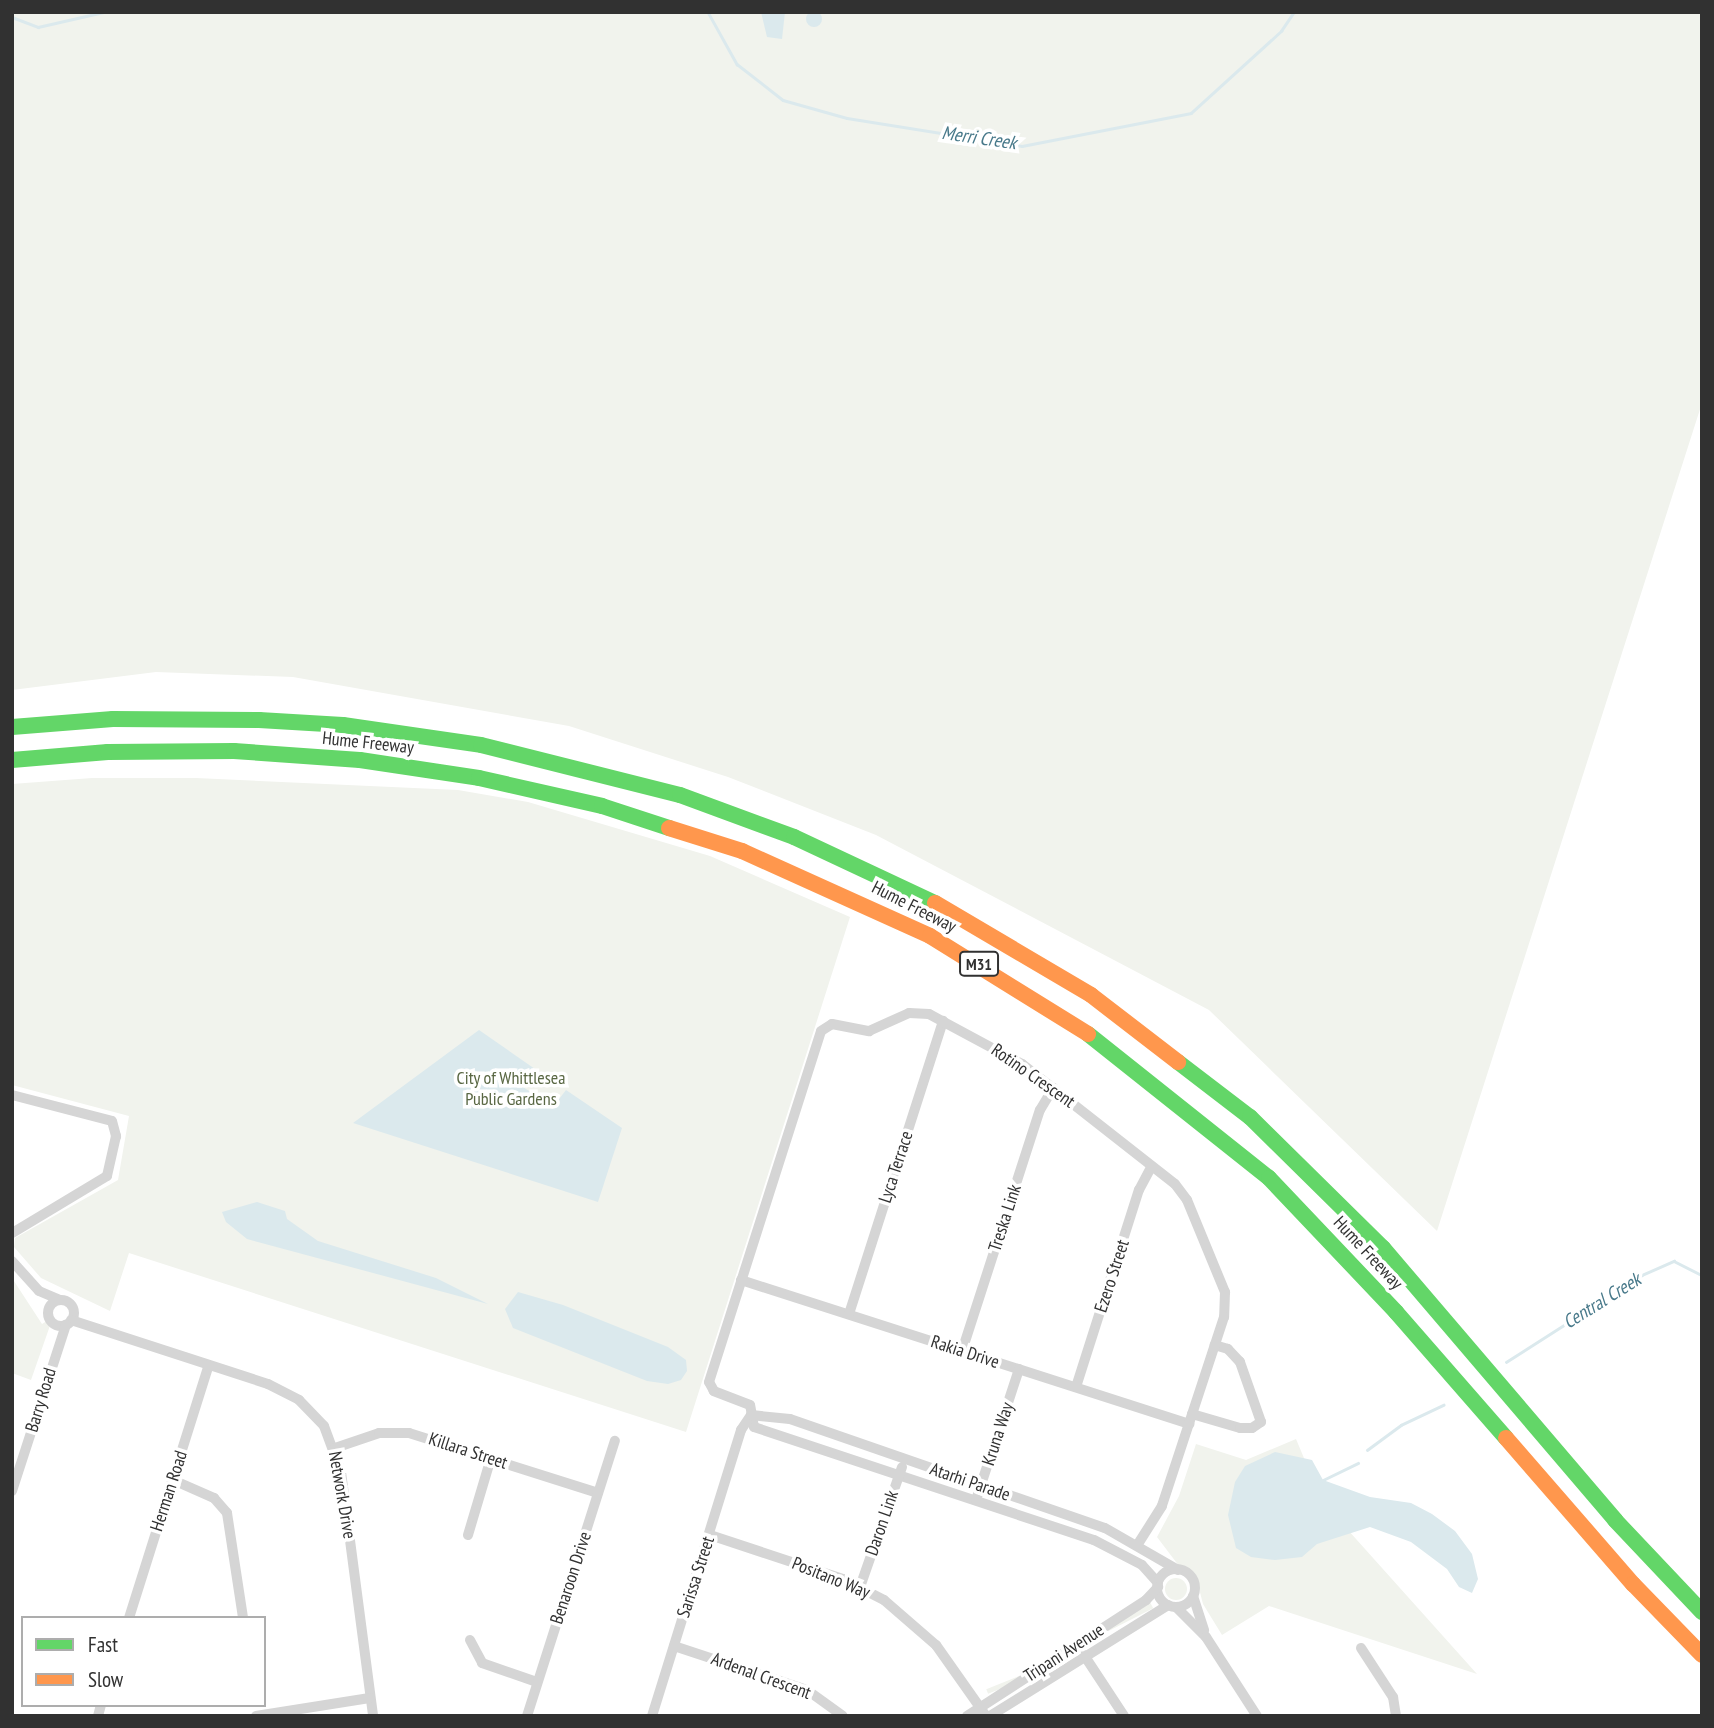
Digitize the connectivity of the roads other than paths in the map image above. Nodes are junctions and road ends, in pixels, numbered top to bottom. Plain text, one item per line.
1 (12, 727) edge
2 (12, 760) edge
3 (943, 1021) junction
4 (1053, 1088) junction
5 (12, 1095) edge
6 (1152, 1166) junction
7 (12, 1233) edge
8 (12, 1261) edge
9 (741, 1280) junction
10 (39, 1291) junction
11 (60, 1300) junction
12 (849, 1314) junction
13 (50, 1320) junction
14 (69, 1323) junction
15 (1215, 1345) junction
16 (57, 1348) junction
17 (962, 1351) junction
18 (209, 1365) junction
19 (1019, 1369) junction
20 (1076, 1387) junction
21 (752, 1419) junction
22 (1191, 1419) junction
23 (615, 1441) dead end
24 (335, 1448) junction
25 (492, 1458) junction
26 (721, 1459) dead end
27 (904, 1459) junction
28 (733, 1462) junction
29 (899, 1474) junction
30 (173, 1480) junction
31 (982, 1485) junction
32 (12, 1491) edge
33 (598, 1493) junction
34 (976, 1500) junction
35 (468, 1535) dead end
36 (710, 1535) junction
37 (1138, 1544) junction
38 (1178, 1570) junction
39 (1158, 1585) junction
40 (860, 1587) junction
41 (1193, 1596) junction
42 (1172, 1606) junction
43 (1702, 1612) edge
44 (130, 1616) edge
45 (243, 1616) edge
46 (1206, 1637) junction
47 (470, 1640) dead end
48 (674, 1646) junction
49 (1361, 1648) dead end
50 (1084, 1655) junction
51 (1702, 1655) edge
52 (537, 1682) junction
53 (370, 1698) junction
54 (985, 1713) edge
55 (256, 1716) edge
56 (373, 1716) edge
57 (527, 1716) edge
58 (652, 1716) edge
59 (843, 1716) edge
60 (967, 1716) edge
61 (1124, 1716) edge
62 (1257, 1716) edge
63 (1396, 1716) edge

1 - 43 highway, Hume Freeway / M31
2 - 51 highway, Hume Freeway / M31
3 - 4 street, Rotino Crescent
3 - 9 street, Rotino Crescent
3 - 12 street, Lyca Terrace
4 - 6 street, Rotino Crescent
4 - 17 street, Treska Link
5 - 7 street
6 - 15 street, Rotino Crescent
6 - 20 street, Ezero Street
8 - 10 street
9 - 12 street, Rakia Drive
9 - 21 street, Rotino Crescent
10 - 11 street
10 - 13 street, Barry Road
11 - 13 street
11 - 14 street
12 - 17 street, Rakia Drive
13 - 14 street, Network Drive
13 - 16 street, Barry Road
14 - 16 street, Barry Road
14 - 18 street, Network Drive
15 - 22 street, Rotino Crescent
15 - 22 street, Rakia Drive
16 - 32 street, Barry Road
17 - 19 street, Rakia Drive
18 - 24 street, Network Drive
18 - 30 street, Herman Road
19 - 20 street, Rakia Drive
19 - 31 street, Kruna Way
20 - 22 street, Rakia Drive
21 - 27 street, Atarhi Parade
21 - 28 street, Sarissa Street
21 - 29 street, Atarhi Parade
22 - 37 street, Rotino Crescent
23 - 33 street, Benaroon Drive
24 - 25 street, Killara Street
24 - 53 street, Network Drive
25 - 33 street, Killara Street
25 - 35 street
26 - 28 street
27 - 29 street, Daron Link
27 - 31 street, Atarhi Parade
28 - 36 street, Sarissa Street
29 - 34 street, Atarhi Parade
29 - 40 street, Daron Link
30 - 44 street, Herman Road
30 - 45 street
31 - 34 street, Kruna Way
31 - 37 street, Atarhi Parade
33 - 52 street, Benaroon Drive
34 - 39 street, Atarhi Parade
36 - 40 street, Positano Way
36 - 48 street, Sarissa Street
37 - 38 street, Atarhi Parade
38 - 39 street
38 - 41 street
39 - 42 street
39 - 54 street, Tripani Avenue
40 - 54 street, Positano Way
41 - 42 street
41 - 46 street
42 - 46 street
42 - 50 street, Tripani Avenue
46 - 62 street
47 - 52 street
48 - 58 street, Sarissa Street
48 - 59 street, Ardenal Crescent
49 - 63 street
50 - 54 street, Tripani Avenue
50 - 61 street
52 - 57 street, Benaroon Drive
53 - 55 street
53 - 56 street, Network Drive
54 - 60 street, Tripani Avenue

